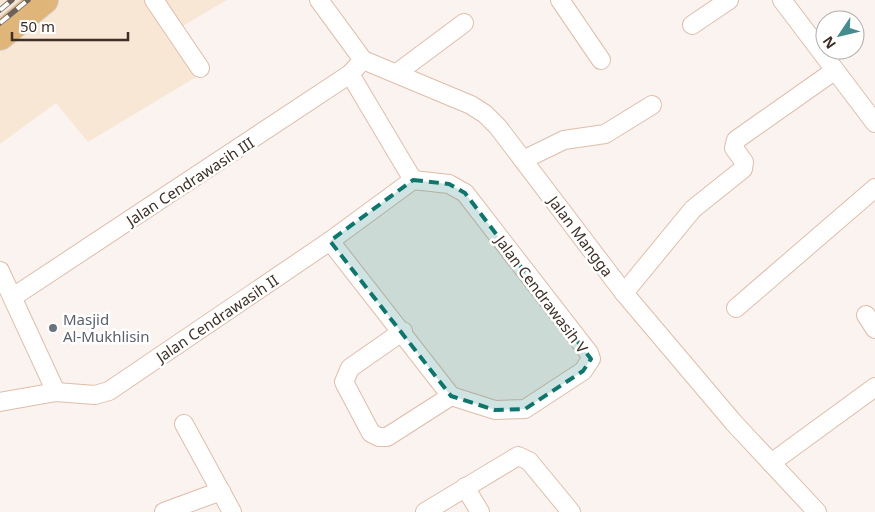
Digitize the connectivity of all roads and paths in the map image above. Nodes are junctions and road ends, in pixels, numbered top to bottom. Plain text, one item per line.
1 (44, 0) edge
2 (154, 0) edge
3 (560, 0) edge
4 (730, 0) edge
5 (782, 0) edge
6 (322, 1) edge
7 (464, 24) dead end
8 (692, 25) dead end
9 (0, 36) edge
10 (364, 60) junction
11 (601, 60) dead end
12 (200, 68) dead end
13 (834, 72) junction
14 (397, 73) junction
15 (350, 74) junction
16 (652, 105) dead end
17 (875, 123) edge
18 (523, 160) junction
19 (413, 180) junction
20 (875, 188) edge
21 (330, 241) junction
22 (2, 278) edge
23 (624, 293) junction
24 (13, 297) junction
25 (736, 308) dead end
26 (403, 331) junction
27 (875, 387) edge
28 (56, 392) junction
29 (451, 396) junction
30 (0, 402) edge
31 (184, 424) dead end
32 (771, 463) junction
33 (465, 487) junction
34 (221, 491) junction
35 (164, 512) edge
36 (232, 512) edge
37 (426, 512) edge
38 (480, 512) edge
39 (571, 512) edge
40 (817, 512) edge

1 - 9 main road
2 - 12 street
3 - 11 street
4 - 8 street
5 - 13 street
6 - 10 street
7 - 14 street
10 - 14 street, Jalan Mangga
10 - 15 street, Jalan Cendrawasih III
13 - 17 street
13 - 23 street
14 - 18 street, Jalan Mangga
15 - 19 street
15 - 24 street, Jalan Cendrawasih III
16 - 18 street
18 - 23 street, Jalan Mangga
19 - 21 street, Jalan Cendrawasih II
19 - 29 street, Jalan Cendrawasih V
20 - 25 street
21 - 26 street
21 - 28 street, Jalan Cendrawasih II
22 - 24 street
23 - 32 street, Jalan Mangga
24 - 28 street
26 - 29 street
26 - 29 street
27 - 32 street
28 - 30 street, Jalan Cendrawasih II
31 - 34 street
32 - 40 street, Jalan Mangga
33 - 37 street
33 - 38 street
33 - 39 street
34 - 35 street
34 - 36 street

